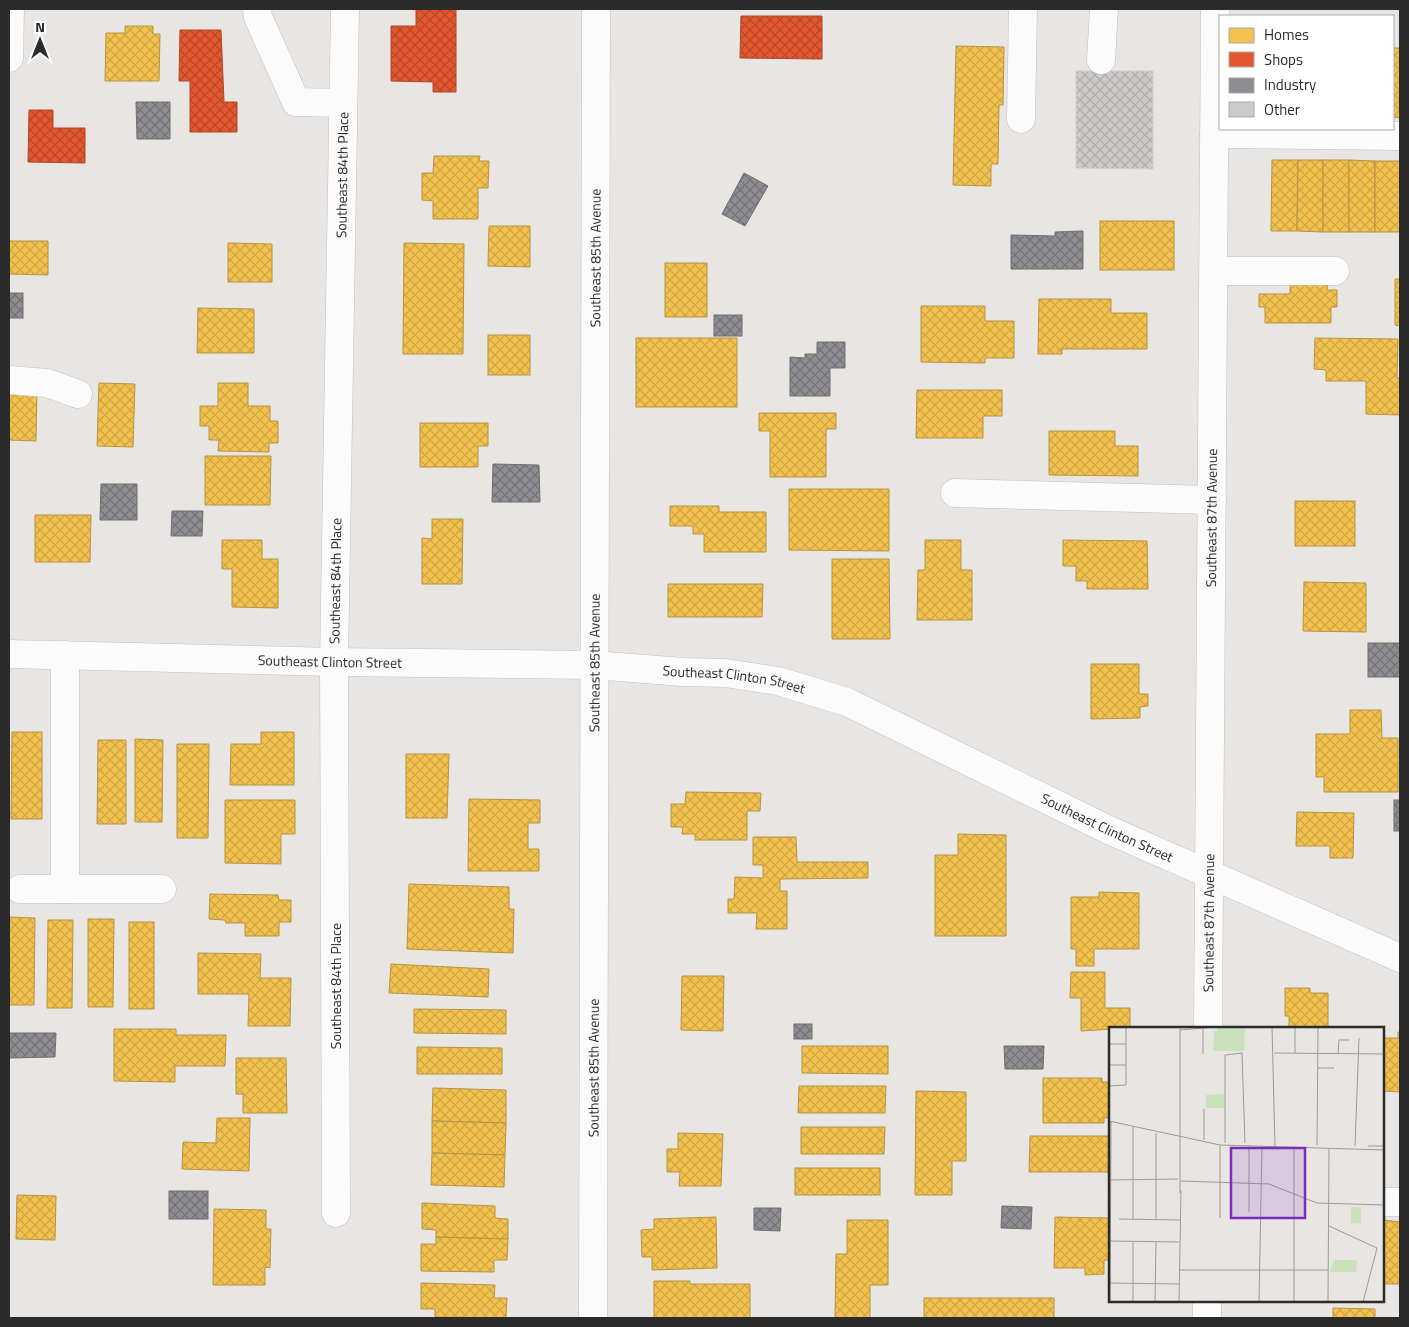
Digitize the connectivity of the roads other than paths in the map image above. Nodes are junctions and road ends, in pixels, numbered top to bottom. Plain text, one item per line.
1 (10, 9) edge
2 (257, 9) edge
3 (345, 9) edge
4 (596, 9) edge
5 (1023, 9) edge
6 (1104, 9) edge
7 (1215, 9) edge
8 (9, 58) edge
9 (1101, 60) dead end
10 (343, 103) junction
11 (1021, 119) dead end
12 (1214, 134) junction
13 (1400, 136) edge
14 (1214, 271) junction
15 (1335, 271) dead end
16 (9, 380) edge
17 (78, 394) dead end
18 (955, 493) dead end
19 (1212, 500) junction
20 (9, 654) edge
21 (65, 655) junction
22 (334, 662) junction
23 (594, 665) junction
24 (1209, 875) junction
25 (20, 889) dead end
26 (65, 889) junction
27 (162, 889) dead end
28 (1400, 958) edge
29 (1208, 1027) edge
30 (1384, 1202) edge
31 (1400, 1202) edge
32 (336, 1213) dead end
33 (1208, 1302) edge
34 (592, 1318) edge
35 (1207, 1318) edge

1 - 8 street
2 - 10 street
3 - 10 street, Southeast 84th Place
4 - 23 street, Southeast 85th Avenue
5 - 11 street
6 - 9 street
7 - 12 street, Southeast 87th Avenue
10 - 22 street, Southeast 84th Place
12 - 13 street
12 - 14 street, Southeast 87th Avenue
14 - 15 street
14 - 19 street, Southeast 87th Avenue
16 - 17 street
18 - 19 street
19 - 24 street, Southeast 87th Avenue
20 - 21 street, Southeast Clinton Street
21 - 22 street, Southeast Clinton Street
21 - 26 street
22 - 23 street, Southeast Clinton Street
22 - 32 street, Southeast 84th Place
23 - 24 street, Southeast Clinton Street
23 - 34 street, Southeast 85th Avenue
24 - 28 street, Southeast Clinton Street
24 - 29 street, Southeast 87th Avenue
25 - 26 street
26 - 27 street
30 - 31 street
33 - 35 street

